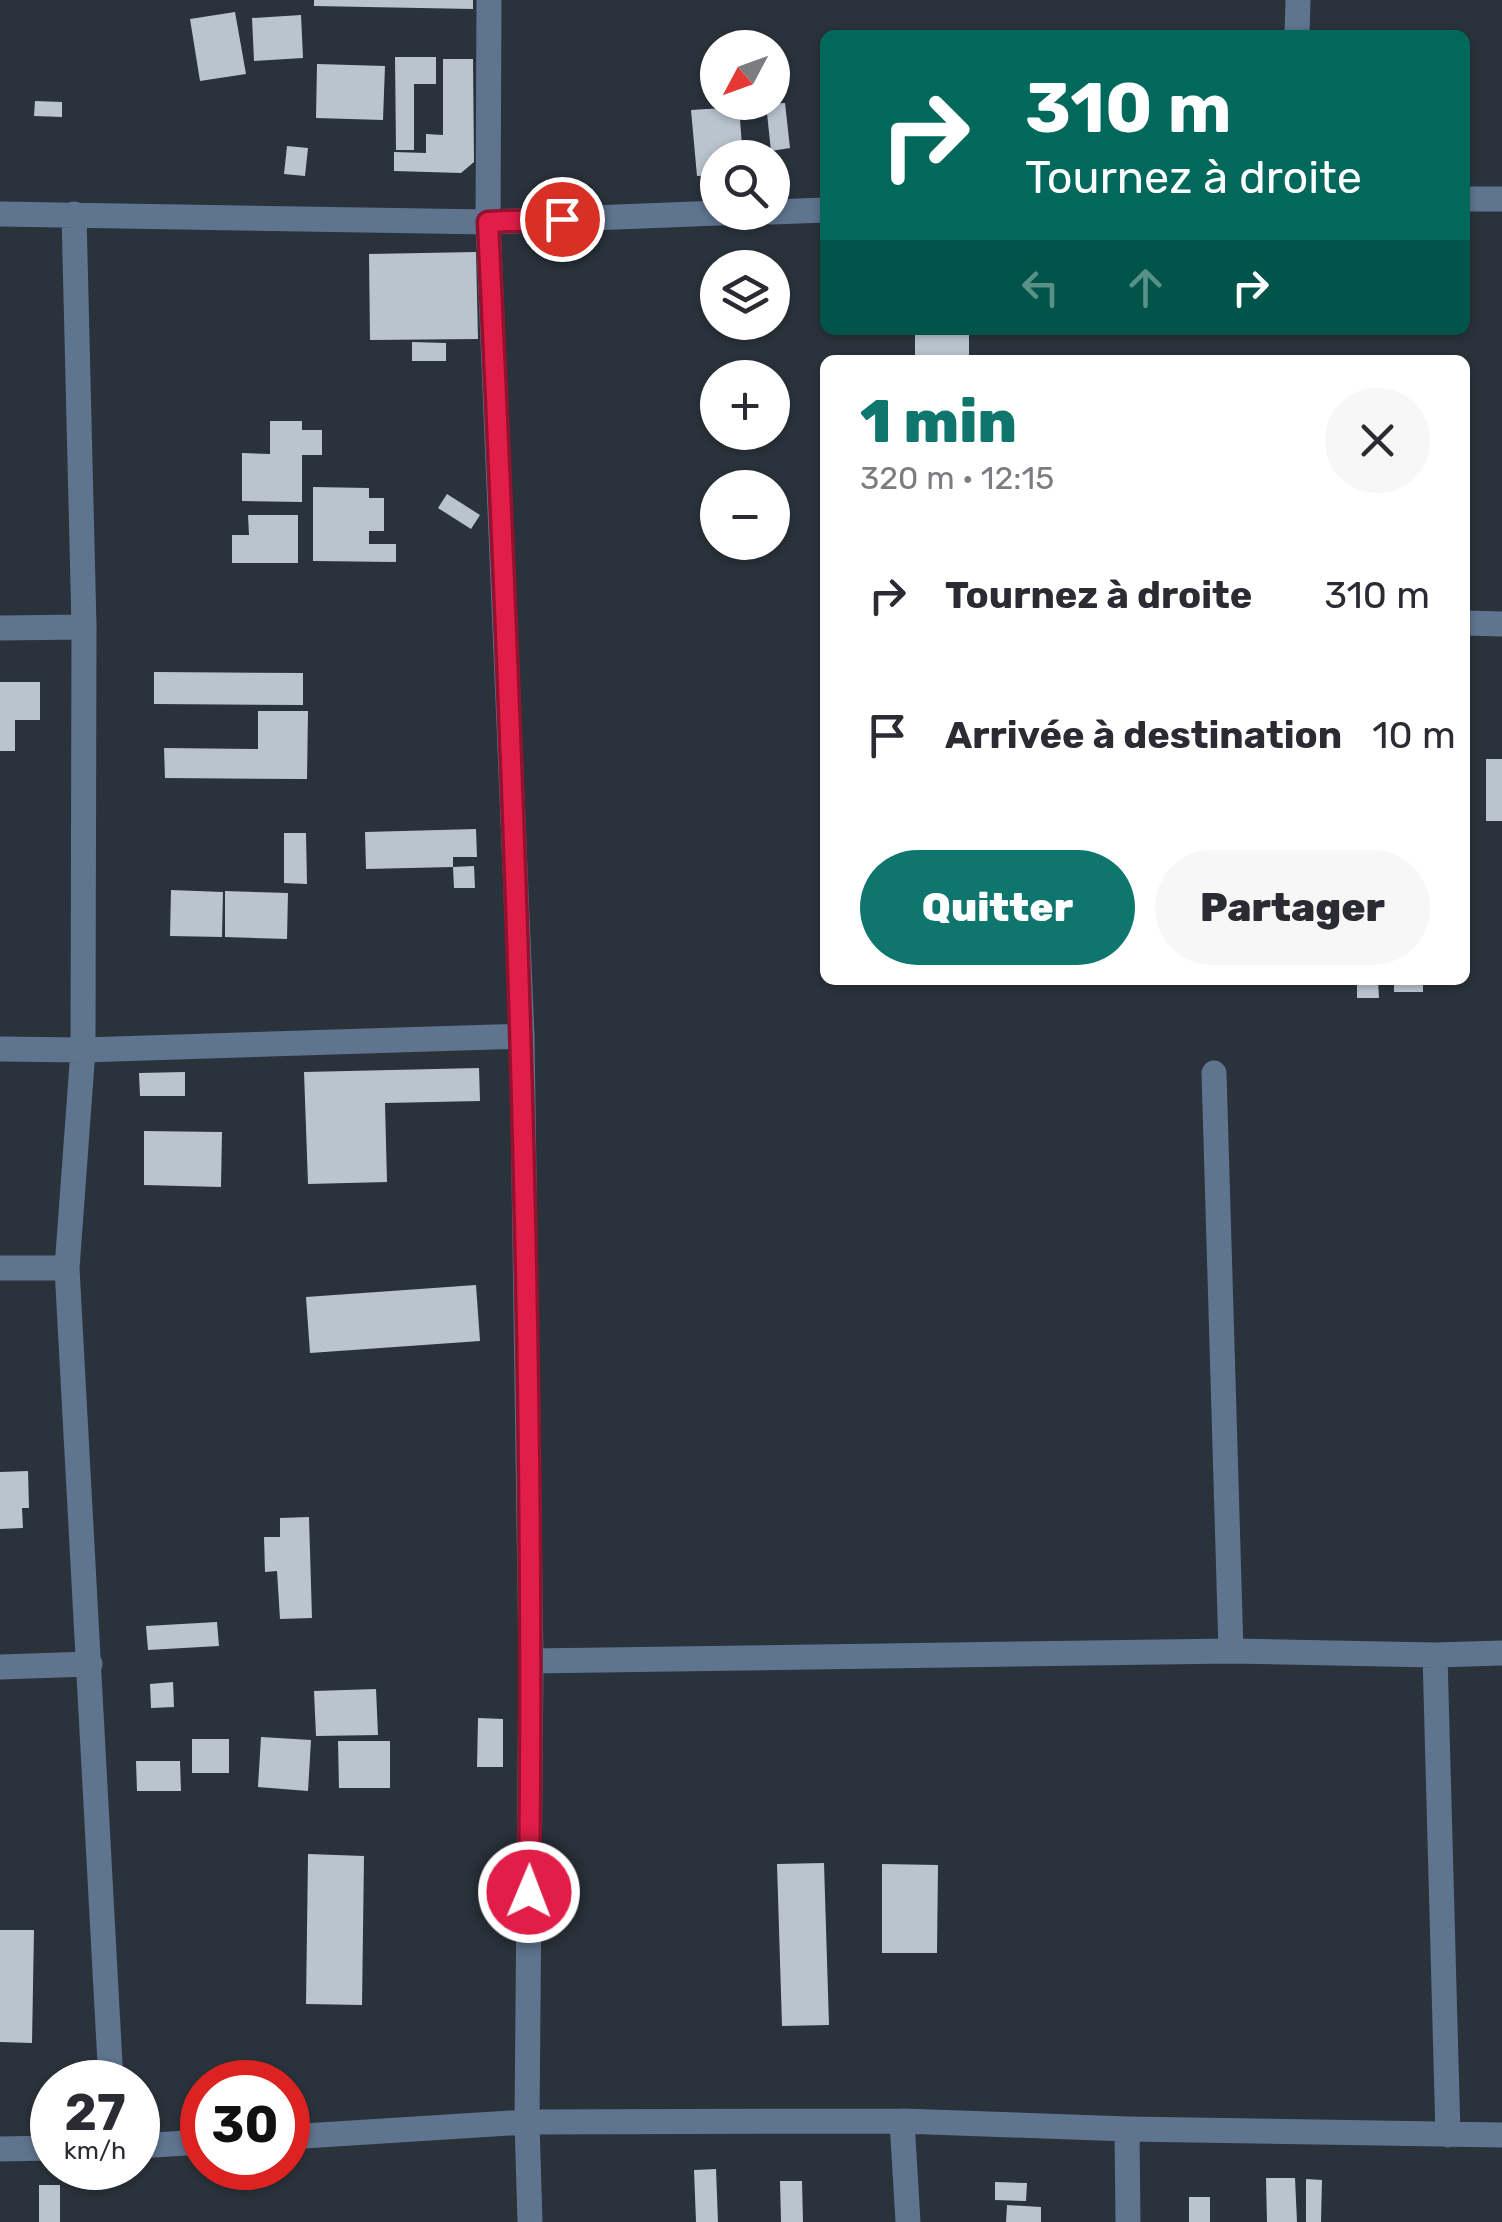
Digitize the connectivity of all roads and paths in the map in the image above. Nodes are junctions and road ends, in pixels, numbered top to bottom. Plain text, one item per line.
1 (489, 0) edge
2 (1298, 0) edge
3 (1297, 30) edge
4 (1470, 199) edge
5 (1502, 199) edge
6 (820, 210) edge
7 (790, 211) edge
8 (0, 214) edge
9 (74, 214) junction
10 (700, 214) edge
11 (488, 222) junction
12 (1470, 623) edge
13 (1502, 624) edge
14 (84, 627) junction
15 (0, 628) edge
16 (522, 1036) junction
17 (0, 1049) edge
18 (83, 1050) junction
19 (1214, 1073) dead end
20 (0, 1268) edge
21 (68, 1268) junction
22 (1230, 1651) junction
23 (1502, 1653) edge
24 (1434, 1655) junction
25 (531, 1661) junction
26 (90, 1664) junction
27 (0, 1667) edge
28 (110, 2060) edge
29 (902, 2121) junction
30 (526, 2122) junction
31 (1127, 2128) junction
32 (1448, 2135) junction
33 (1502, 2135) edge
34 (310, 2136) edge
35 (30, 2148) edge
36 (0, 2149) edge
37 (530, 2222) edge
38 (908, 2222) edge
39 (1128, 2222) edge

1 - 11 street
2 - 3 street
4 - 5 street
6 - 7 street
8 - 9 street
9 - 11 street
9 - 14 street
10 - 11 street
11 - 16 street
12 - 13 street
14 - 15 street
14 - 18 street
16 - 18 street
16 - 25 street
17 - 18 street
18 - 21 street
19 - 22 street
20 - 21 street
21 - 26 street
22 - 24 street
22 - 25 street
23 - 24 street
24 - 32 street
25 - 30 street
26 - 27 street
26 - 28 street
29 - 30 street
29 - 31 street
29 - 38 street
30 - 34 street
30 - 37 street
31 - 32 street
31 - 39 street
32 - 33 street
35 - 36 street

